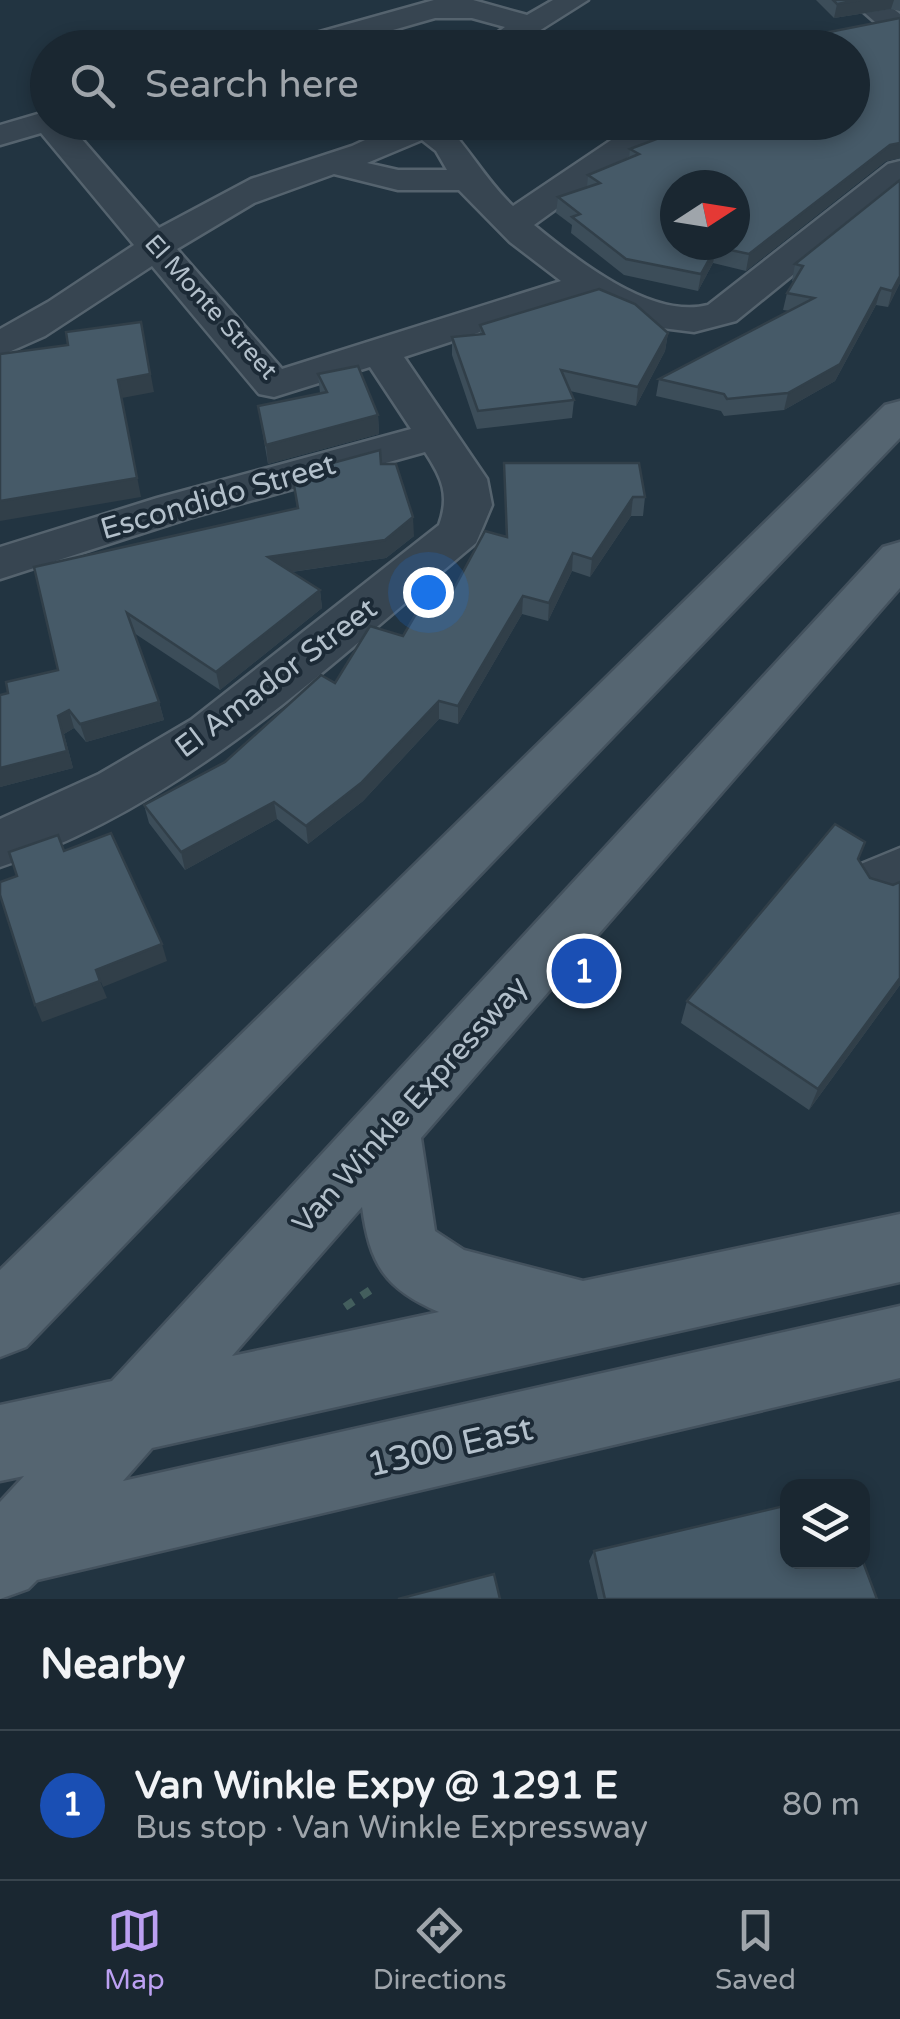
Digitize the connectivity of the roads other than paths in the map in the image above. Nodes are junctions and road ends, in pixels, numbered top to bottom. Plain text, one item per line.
1 (574, 0) edge
2 (861, 14) edge
3 (528, 24) junction
4 (896, 26) edge
5 (359, 30) edge
6 (519, 30) edge
7 (30, 127) edge
8 (0, 135) edge
9 (64, 140) edge
10 (385, 140) edge
11 (445, 140) edge
12 (635, 140) edge
13 (333, 161) junction
14 (900, 171) edge
15 (467, 178) junction
16 (514, 222) junction
17 (156, 247) junction
18 (587, 285) junction
19 (0, 344) edge
20 (380, 351) junction
21 (900, 414) edge
22 (438, 435) junction
23 (900, 558) edge
24 (0, 563) edge
25 (0, 844) edge
26 (387, 1130) junction
27 (900, 1248) edge
28 (589, 1316) junction
29 (0, 1321) edge
30 (900, 1342) edge
31 (134, 1413) junction
32 (0, 1443) edge
33 (5, 1552) edge

1 - 3 street
2 - 4 street
3 - 5 street
3 - 6 street
7 - 8 street
9 - 17 street, El Monte Street
10 - 13 street
11 - 15 street
12 - 16 street
13 - 15 street
13 - 17 street
14 - 18 street
15 - 16 street
16 - 18 street
17 - 19 street
17 - 20 street, El Monte Street
18 - 20 street, El Monte Street
20 - 22 street, El Amador Street
21 - 29 main road
22 - 24 street, Escondido Street
22 - 25 street, El Amador Street
23 - 26 main road, Van Winkle Expressway
26 - 28 main road
26 - 31 main road, Van Winkle Expressway
27 - 28 main road
28 - 31 main road
30 - 33 main road, 1300 East
31 - 32 main road
31 - 33 main road, Van Winkle Expressway

